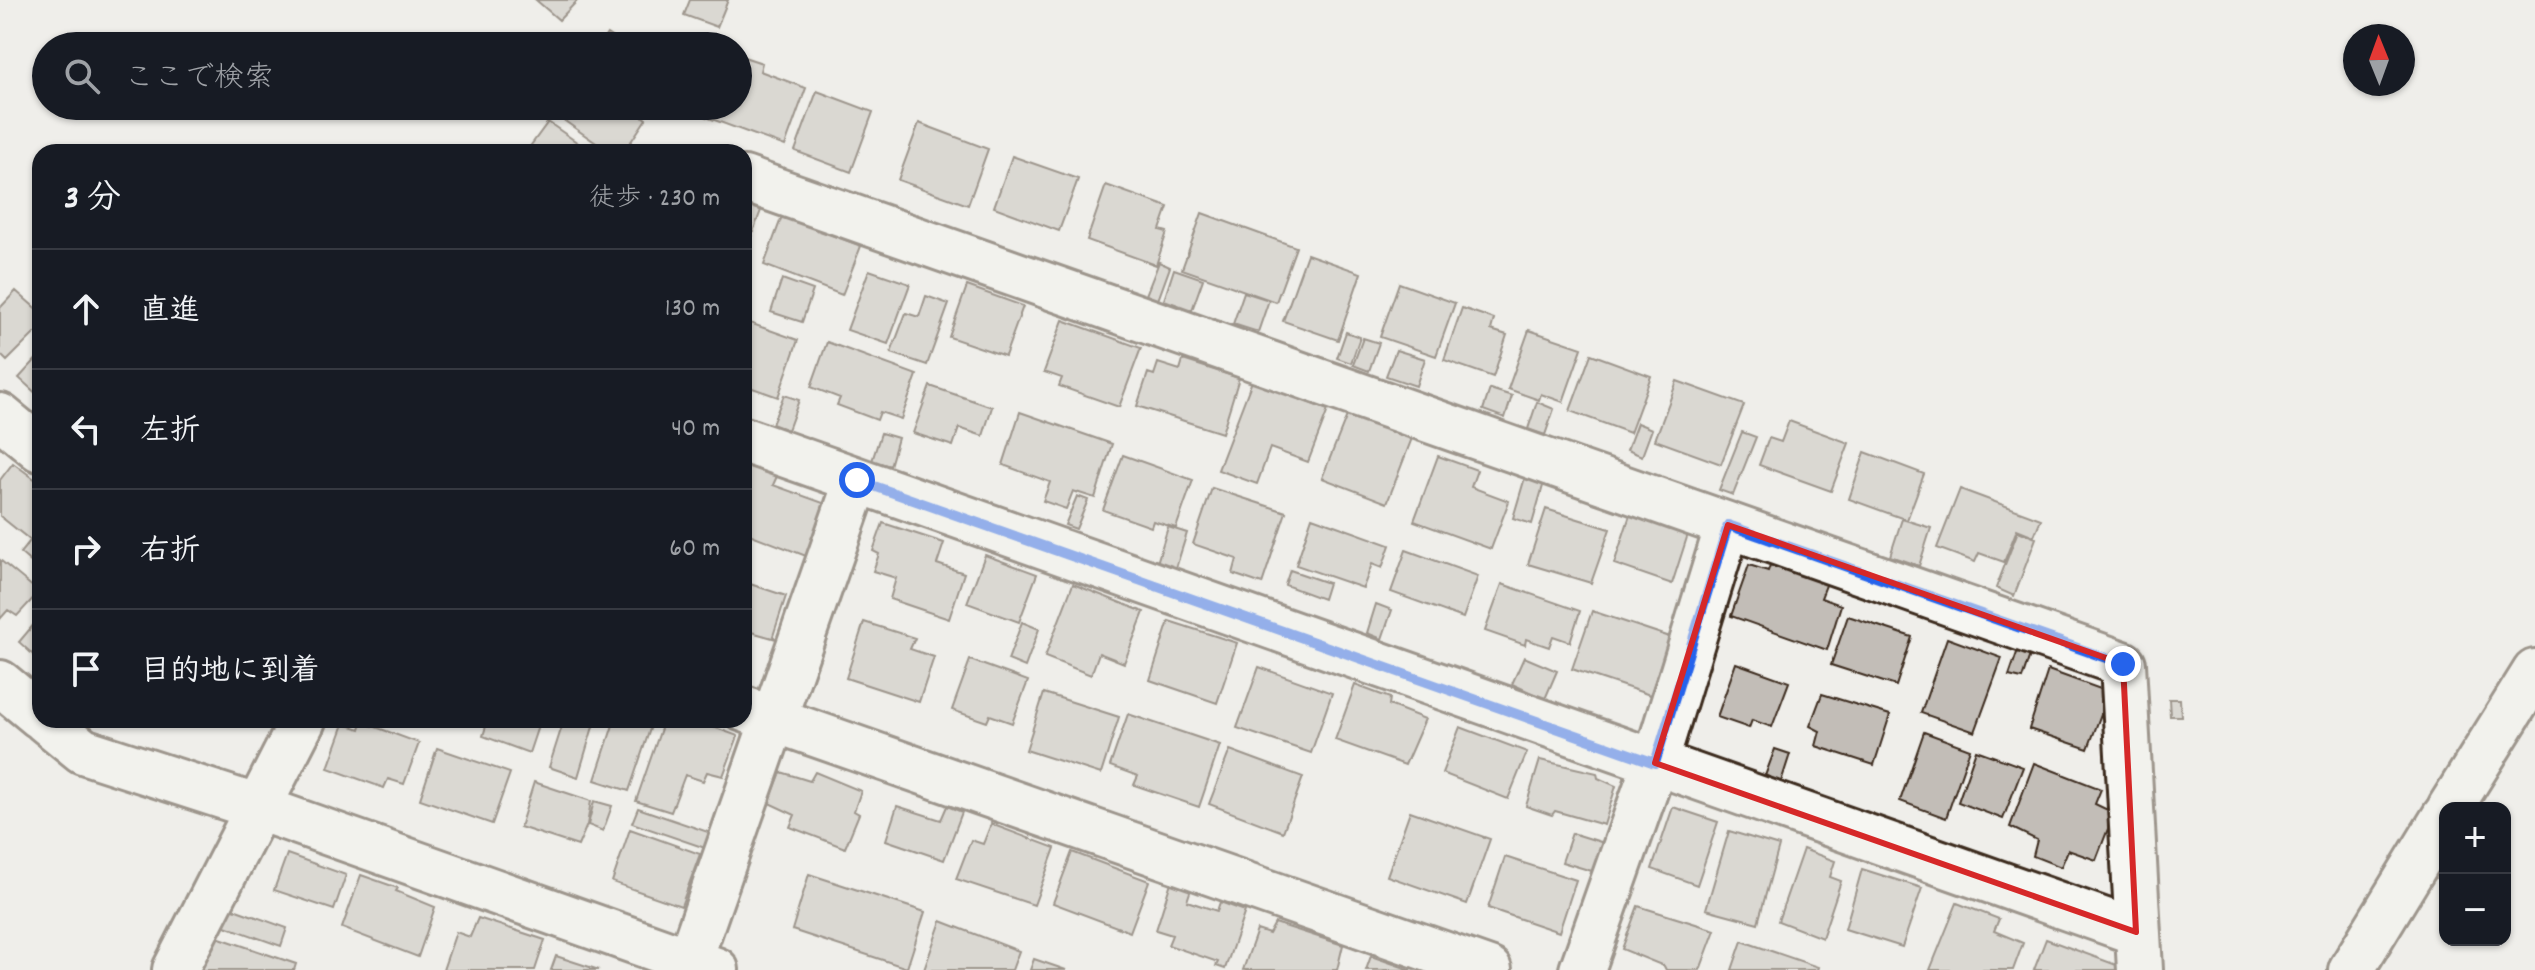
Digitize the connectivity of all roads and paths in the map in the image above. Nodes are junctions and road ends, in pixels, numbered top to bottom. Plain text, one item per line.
1 (752, 182) edge
2 (0, 416) edge
3 (32, 442) edge
4 (752, 443) edge
5 (857, 480) junction
6 (1728, 525) junction
7 (2535, 672) edge
8 (0, 683) edge
9 (32, 709) edge
10 (758, 714) edge
11 (70, 728) edge
12 (299, 728) edge
13 (92, 735) edge
14 (1655, 763) junction
15 (2454, 802) edge
16 (256, 807) junction
17 (2439, 826) edge
18 (2138, 951) edge
19 (697, 967) edge
20 (175, 970) edge
21 (1489, 970) edge
22 (1582, 970) edge
23 (2351, 970) edge

1 - 6 street
2 - 3 street
4 - 5 street
5 - 10 street
5 - 14 street
6 - 14 street
6 - 18 street
7 - 15 street
8 - 9 street
10 - 19 street
10 - 21 street
11 - 13 street
12 - 16 street
13 - 16 street
14 - 18 street
14 - 22 street
16 - 19 street
16 - 20 street
17 - 23 street

